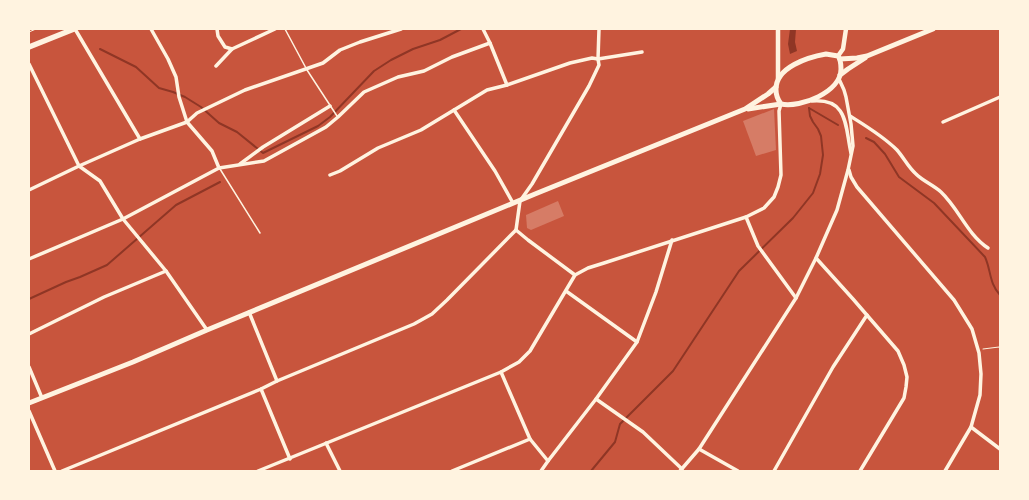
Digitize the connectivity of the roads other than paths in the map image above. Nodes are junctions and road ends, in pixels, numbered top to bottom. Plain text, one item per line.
1 (75, 29) edge
2 (152, 29) edge
3 (216, 29) edge
4 (275, 29) edge
5 (285, 29) edge
6 (401, 29) edge
7 (483, 29) edge
8 (599, 29) edge
9 (778, 29) edge
10 (846, 29) edge
11 (933, 29) edge
12 (490, 43) junction
13 (29, 47) edge
14 (232, 50) junction
15 (642, 52) dead end
16 (867, 56) junction
17 (839, 58) junction
18 (598, 59) junction
19 (29, 64) edge
20 (216, 66) dead end
21 (307, 70) junction
22 (840, 78) junction
23 (778, 79) junction
24 (507, 85) junction
25 (776, 87) junction
26 (1000, 97) edge
27 (807, 101) junction
28 (782, 104) junction
29 (330, 106) junction
30 (745, 109) junction
31 (454, 110) junction
32 (850, 116) junction
33 (338, 117) junction
34 (187, 122) junction
35 (942, 122) dead end
36 (140, 139) junction
37 (851, 156) junction
38 (239, 164) junction
39 (79, 166) junction
40 (219, 168) junction
41 (848, 170) junction
42 (330, 175) dead end
43 (29, 190) edge
44 (520, 201) junction
45 (513, 203) junction
46 (746, 217) junction
47 (123, 219) junction
48 (516, 230) junction
49 (260, 233) dead end
50 (672, 240) junction
51 (988, 248) dead end
52 (816, 258) junction
53 (29, 259) edge
54 (166, 271) junction
55 (575, 275) junction
56 (566, 291) junction
57 (796, 298) junction
58 (249, 312) junction
59 (867, 314) junction
60 (207, 330) junction
61 (29, 334) edge
62 (637, 342) junction
63 (29, 367) edge
64 (500, 372) junction
65 (276, 381) junction
66 (261, 389) junction
67 (42, 398) junction
68 (596, 399) junction
69 (29, 403) edge
70 (29, 411) edge
71 (971, 428) junction
72 (530, 439) junction
73 (326, 443) junction
74 (699, 449) junction
75 (1000, 449) edge
76 (290, 458) junction
77 (548, 461) junction
78 (462, 469) edge
79 (681, 470) edge
80 (55, 471) edge
81 (62, 471) edge
82 (258, 471) edge
83 (340, 471) edge
84 (452, 471) edge
85 (541, 471) edge
86 (738, 471) edge
87 (774, 471) edge
88 (860, 471) edge
89 (945, 471) edge

1 - 13 main road
1 - 36 street
2 - 34 street
3 - 14 street
4 - 14 street
5 - 21 lane
6 - 21 street
7 - 12 street
8 - 18 street
9 - 23 street
10 - 17 street
11 - 16 main road
12 - 24 street
12 - 33 street
14 - 20 street
15 - 18 street
16 - 17 main road
16 - 22 main road
17 - 22 main road
17 - 23 main road
18 - 24 street
18 - 44 street
19 - 39 street
21 - 29 lane
21 - 34 street
22 - 27 main road
22 - 32 street
23 - 25 main road
24 - 31 street
25 - 28 main road
25 - 30 main road
26 - 35 street
27 - 28 main road
27 - 37 street
28 - 30 main road
28 - 46 street
29 - 33 lane
29 - 38 street
30 - 44 main road
31 - 42 street
31 - 45 street
32 - 37 street
32 - 51 street
33 - 38 street
34 - 36 street
34 - 40 street
36 - 39 street
37 - 41 street
38 - 40 street
39 - 43 street
39 - 47 street
40 - 47 street
40 - 49 lane
41 - 52 street
41 - 71 street
44 - 45 main road
44 - 48 street
45 - 58 main road
46 - 50 street
46 - 57 street
47 - 53 street
47 - 54 street
48 - 55 street
48 - 65 street
50 - 55 street
50 - 62 street
52 - 57 street
52 - 59 street
54 - 60 street
54 - 61 street
55 - 56 street
56 - 62 street
56 - 64 street
57 - 74 street
58 - 60 main road
58 - 65 street
59 - 87 street
59 - 88 street
60 - 67 main road
62 - 68 street
63 - 67 street
64 - 72 street
64 - 73 street
65 - 66 street
66 - 76 street
66 - 81 street
67 - 69 main road
68 - 77 street
68 - 79 street
70 - 80 street
71 - 75 street
71 - 89 street
72 - 77 street
72 - 78 street
73 - 76 street
73 - 83 street
74 - 79 street
74 - 86 street
76 - 82 street
77 - 85 street
78 - 84 street

